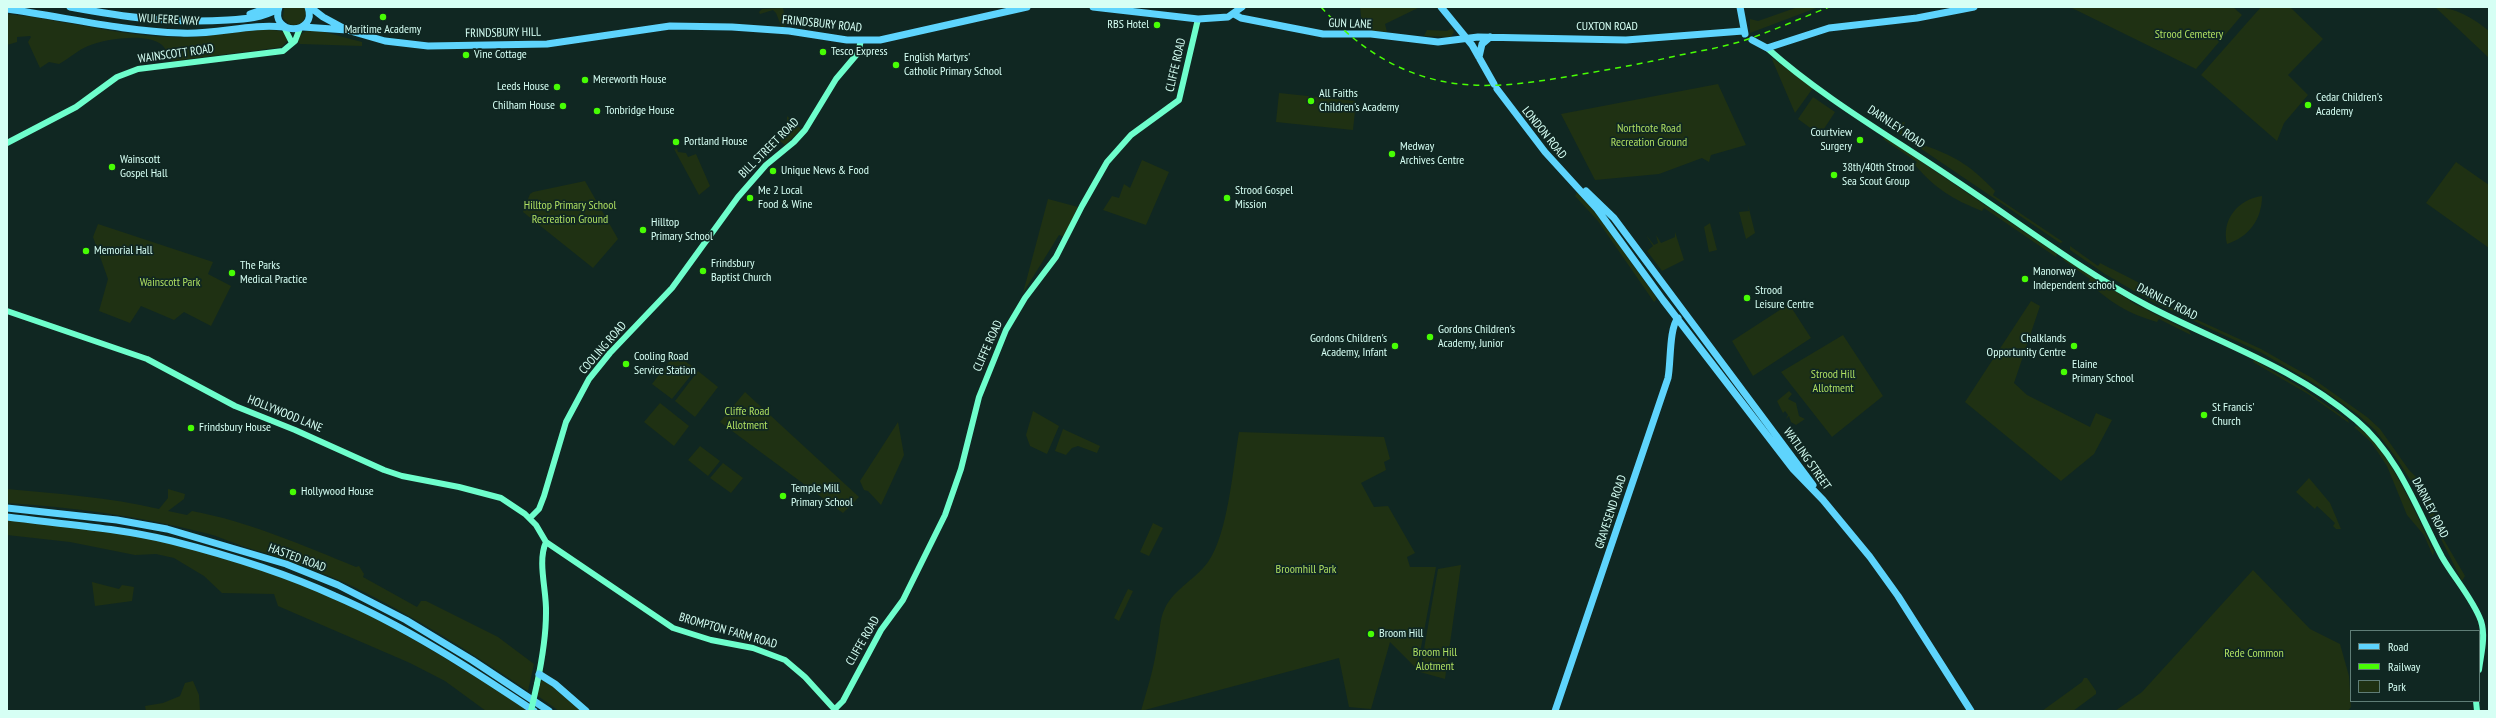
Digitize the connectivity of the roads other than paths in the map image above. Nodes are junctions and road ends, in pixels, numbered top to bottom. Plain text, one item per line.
1 (70, 7) edge
2 (270, 7) edge
3 (309, 7) edge
4 (1026, 7) edge
5 (1093, 7) edge
6 (1242, 7) edge
7 (1441, 7) edge
8 (1740, 7) edge
9 (1974, 7) edge
10 (278, 8) edge
11 (1017, 8) edge
12 (7, 9) edge
13 (1234, 14) junction
14 (1198, 19) junction
15 (208, 22) junction
16 (284, 27) junction
17 (660, 27) joint
18 (302, 28) junction
19 (347, 30) junction
20 (1747, 36) junction
21 (1490, 37) junction
22 (1466, 38) junction
23 (861, 40) junction
24 (292, 43) junction
25 (1767, 48) junction
26 (1479, 57) junction
27 (7, 143) edge
28 (1577, 187) junction
29 (712, 230) joint
30 (1627, 235) junction
31 (1644, 272) junction
32 (1667, 297) junction
33 (7, 311) edge
34 (1684, 312) joint
35 (1678, 318) junction
36 (1708, 344) junction
37 (1732, 389) junction
38 (1748, 396) junction
39 (1763, 430) junction
40 (1823, 500) junction
41 (7, 508) edge
42 (7, 517) edge
43 (530, 518) junction
44 (546, 542) junction
45 (2480, 662) edge
46 (539, 674) junction
47 (836, 710) edge
48 (531, 711) edge
49 (534, 711) edge
50 (549, 711) edge
51 (586, 711) edge
52 (1555, 711) edge
53 (1971, 711) edge

1 - 15 main road, WULFERE WAY
2 - 15 main road
3 - 18 main road
3 - 19 main road, FRINDSBURY HILL
4 - 11 main road, FRINDSBURY ROAD
5 - 14 main road
6 - 13 main road
7 - 22 main road, LONDON ROAD
8 - 20 main road
9 - 25 main road
10 - 15 main road, WULFERE WAY
10 - 16 main road
11 - 23 main road, FRINDSBURY ROAD
12 - 16 main road, WULFERE WAY
13 - 14 main road
13 - 22 main road, GUN LANE
14 - 47 street, CLIFFE ROAD
16 - 18 main road, WULFERE WAY
16 - 24 street
17 - 19 main road, FRINDSBURY HILL
17 - 23 main road, FRINDSBURY ROAD
18 - 19 main road, FRINDSBURY HILL
18 - 24 street
20 - 21 main road, CUXTON ROAD
20 - 25 main road
21 - 22 main road, CUXTON ROAD
21 - 26 main road
22 - 26 main road, LONDON ROAD
23 - 29 street, BILL STREET ROAD
24 - 27 street, WAINSCOTT ROAD
25 - 45 street, DARNLEY ROAD
26 - 28 main road, LONDON ROAD
28 - 30 main road, LONDON ROAD
28 - 31 main road, LONDON ROAD
29 - 43 street, COOLING ROAD
30 - 31 main road, LONDON ROAD
30 - 32 main road, LONDON ROAD
31 - 32 main road, LONDON ROAD
32 - 34 main road, LONDON ROAD
32 - 35 main road, LONDON ROAD
33 - 43 street, HOLLYWOOD LANE
34 - 36 main road, WATLING STREET
35 - 37 main road, WATLING STREET
35 - 52 main road, GRAVESEND ROAD
36 - 37 main road, WATLING STREET
36 - 38 main road, WATLING STREET
37 - 39 main road, WATLING STREET
38 - 39 main road, WATLING STREET
38 - 40 main road, WATLING STREET
39 - 40 main road, WATLING STREET
40 - 53 main road
41 - 50 main road, HASTED ROAD
42 - 49 main road, HASTED ROAD
43 - 44 street, HOLLYWOOD LANE
44 - 46 street
44 - 47 street, BROMPTON FARM ROAD
46 - 48 street, bridge
46 - 51 main road

